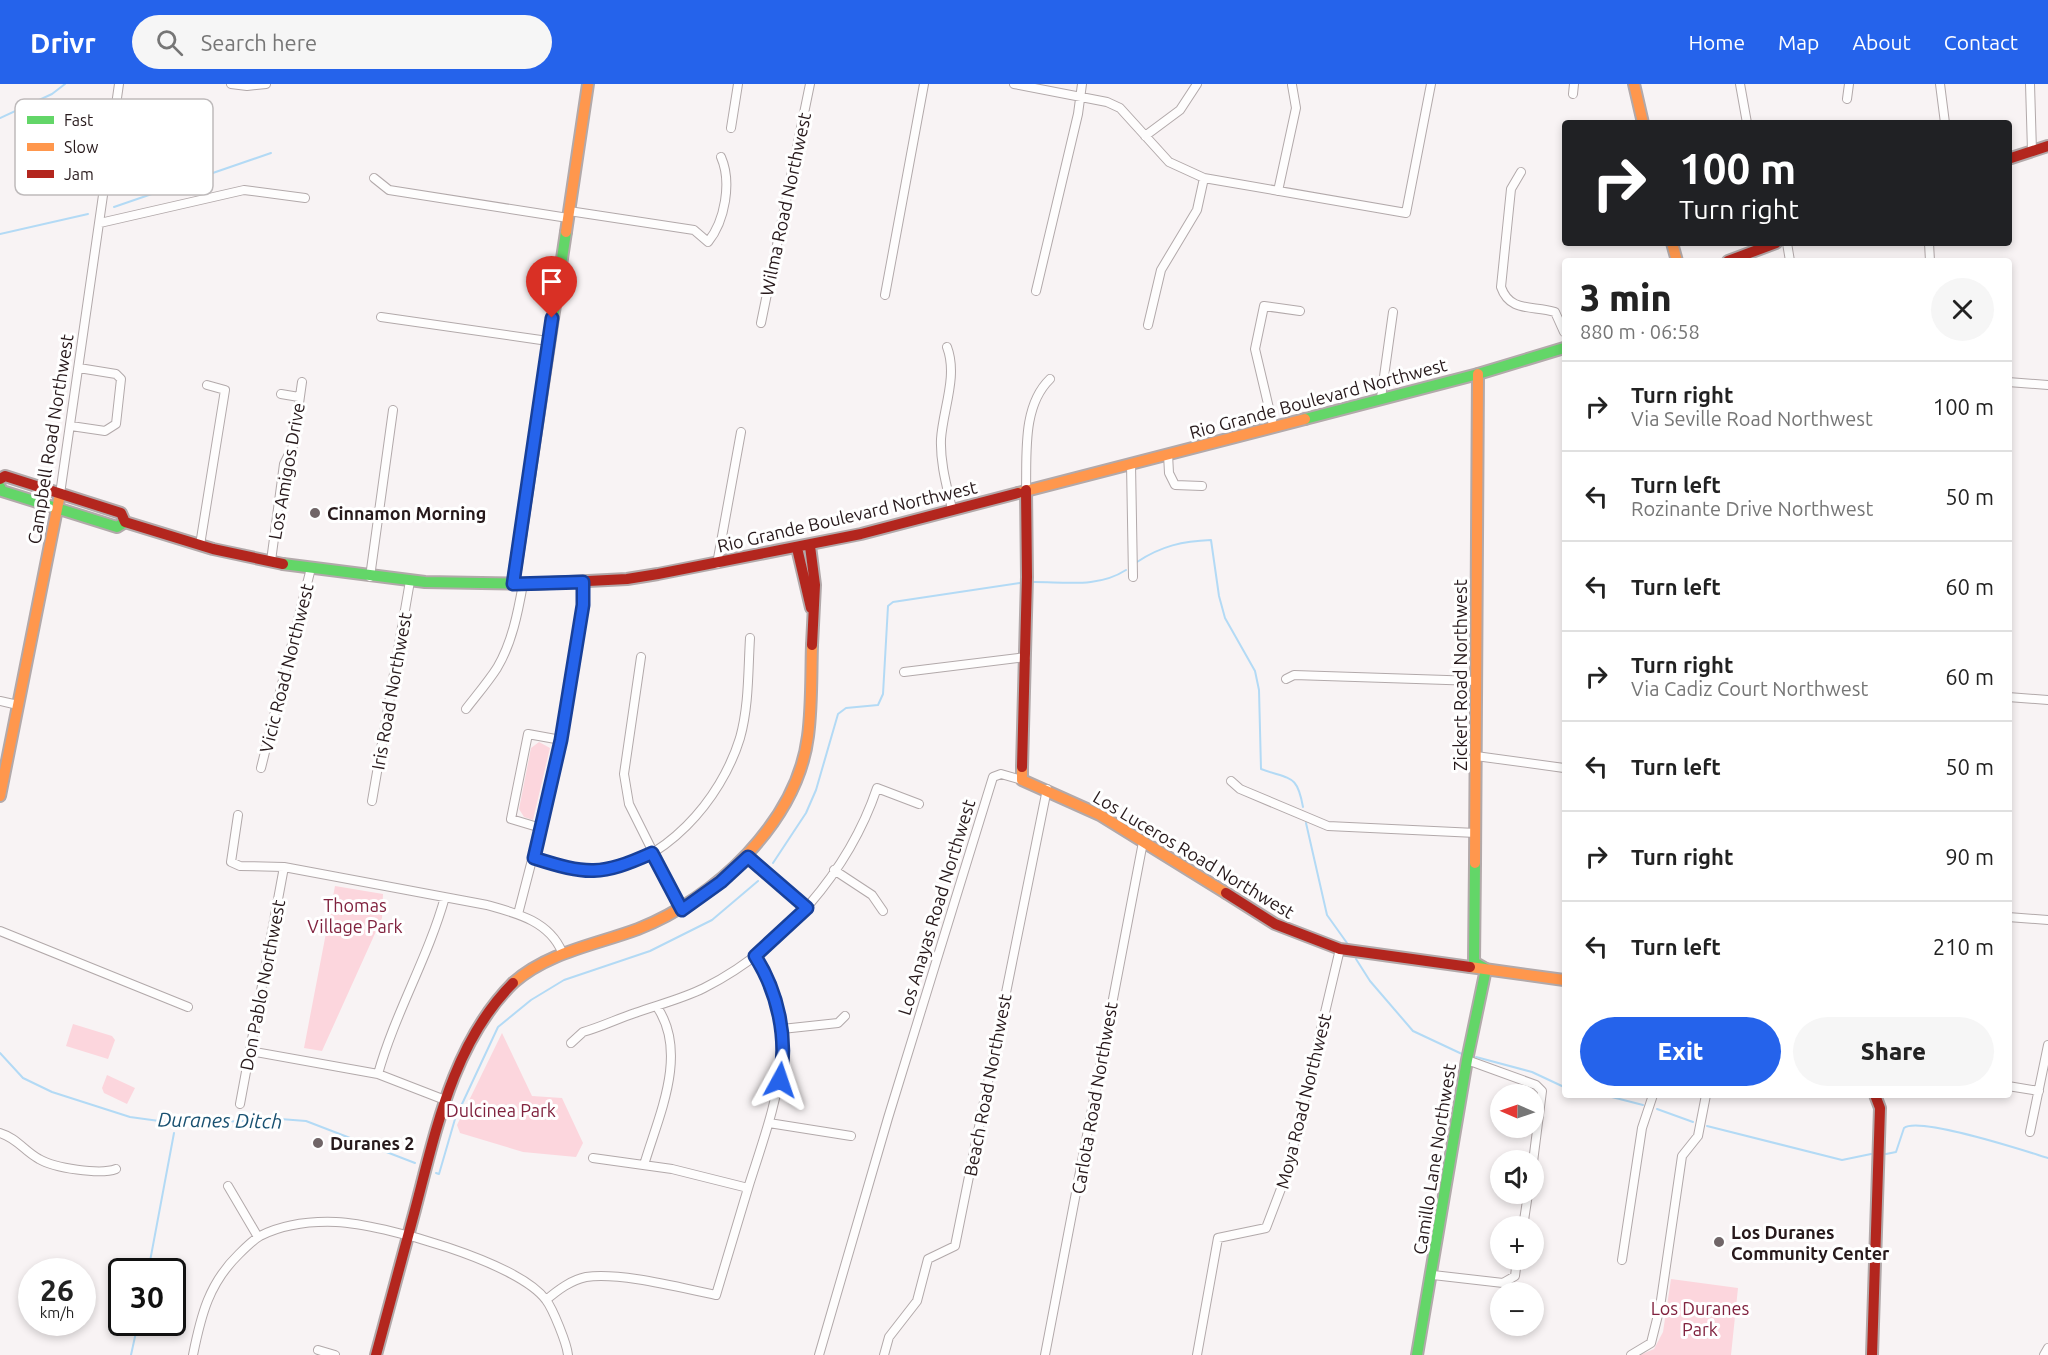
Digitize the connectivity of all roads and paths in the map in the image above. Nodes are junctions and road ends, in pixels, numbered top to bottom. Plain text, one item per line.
1 (119, 84) edge
2 (231, 84) edge
3 (266, 84) edge
4 (588, 84) edge
5 (738, 84) edge
6 (810, 84) edge
7 (924, 84) edge
8 (1014, 84) edge
9 (1082, 84) edge
10 (1197, 84) edge
11 (1431, 84) edge
12 (1574, 84) edge
13 (1634, 84) edge
14 (1740, 84) edge
15 (1849, 84) edge
16 (1940, 84) edge
17 (2030, 84) edge
18 (1292, 85) edge
19 (1573, 94) dead end
20 (1081, 96) junction
21 (117, 99) edge
22 (1847, 99) dead end
23 (1642, 120) edge
24 (1746, 120) edge
25 (1945, 120) edge
26 (731, 128) dead end
27 (1145, 136) junction
28 (2048, 146) edge
29 (2032, 151) junction
30 (721, 157) dead end
31 (2012, 158) edge
32 (1521, 172) dead end
33 (374, 178) dead end
34 (1204, 178) junction
35 (1278, 191) junction
36 (104, 195) edge
37 (305, 198) dead end
38 (568, 215) junction
39 (100, 223) junction
40 (1767, 246) edge
41 (1736, 258) edge
42 (1036, 291) dead end
43 (885, 295) dead end
44 (1300, 311) dead end
45 (1393, 312) dead end
46 (381, 317) dead end
47 (761, 323) dead end
48 (1148, 325) dead end
49 (1562, 327) edge
50 (548, 341) junction
51 (947, 347) dead end
52 (1562, 349) edge
53 (79, 369) junction
54 (1478, 374) junction
55 (1050, 379) dead end
56 (302, 382) dead end
57 (2012, 382) edge
58 (207, 385) dead end
59 (2048, 385) edge
60 (281, 394) dead end
61 (299, 397) junction
62 (1381, 398) junction
63 (393, 410) dead end
64 (1273, 425) junction
65 (70, 426) junction
66 (741, 432) dead end
67 (1168, 454) junction
68 (1131, 464) junction
69 (0, 479) edge
70 (1202, 486) dead end
71 (0, 488) edge
72 (1026, 490) junction
73 (60, 494) junction
74 (58, 508) junction
75 (952, 509) junction
76 (125, 522) junction
77 (200, 545) junction
78 (810, 546) junction
79 (797, 548) junction
80 (271, 561) junction
81 (717, 564) junction
82 (311, 568) junction
83 (370, 577) junction
84 (1133, 577) dead end
85 (410, 581) junction
86 (583, 582) junction
87 (518, 584) junction
88 (812, 611) junction
89 (750, 638) dead end
90 (641, 657) dead end
91 (1026, 657) junction
92 (904, 672) dead end
93 (1286, 679) dead end
94 (1477, 681) junction
95 (2012, 697) edge
96 (2048, 700) edge
97 (0, 702) edge
98 (18, 705) junction
99 (466, 709) dead end
100 (561, 740) junction
101 (1476, 756) junction
102 (261, 768) dead end
103 (1562, 768) edge
104 (1022, 780) junction
105 (1231, 781) dead end
106 (1047, 789) junction
107 (0, 796) edge
108 (372, 801) dead end
109 (919, 804) dead end
110 (238, 815) dead end
111 (541, 828) junction
112 (1476, 833) junction
113 (1143, 842) junction
114 (652, 853) junction
115 (748, 857) junction
116 (534, 858) junction
117 (284, 867) junction
118 (834, 870) junction
119 (445, 897) junction
120 (807, 908) junction
121 (682, 910) junction
122 (883, 911) dead end
123 (518, 914) junction
124 (2012, 917) edge
125 (2048, 920) edge
126 (0, 931) edge
127 (1340, 950) junction
128 (562, 952) junction
129 (755, 956) junction
130 (1486, 969) junction
131 (1562, 980) edge
132 (188, 1007) dead end
133 (657, 1007) junction
134 (845, 1016) dead end
135 (782, 1029) junction
136 (571, 1043) dead end
137 (2048, 1045) edge
138 (250, 1051) junction
139 (1467, 1060) junction
140 (378, 1074) junction
141 (2012, 1087) edge
142 (2038, 1091) junction
143 (1652, 1098) edge
144 (1705, 1098) edge
145 (1876, 1098) edge
146 (446, 1100) junction
147 (240, 1104) dead end
148 (769, 1123) junction
149 (2030, 1132) dead end
150 (0, 1133) edge
151 (851, 1136) dead end
152 (1535, 1150) edge
153 (592, 1158) dead end
154 (644, 1165) junction
155 (116, 1169) dead end
156 (228, 1186) dead end
157 (748, 1188) junction
158 (258, 1237) junction
159 (408, 1237) junction
160 (1622, 1260) dead end
161 (1516, 1270) edge
162 (1433, 1275) junction
163 (546, 1300) junction
164 (2048, 1348) edge
165 (318, 1350) dead end
166 (193, 1355) edge
167 (335, 1355) edge
168 (376, 1355) edge
169 (568, 1355) edge
170 (819, 1355) edge
171 (884, 1355) edge
172 (1045, 1355) edge
173 (1197, 1355) edge
174 (1418, 1355) edge
175 (1631, 1355) edge
176 (1872, 1355) edge
177 (2044, 1355) edge

1 - 21 street, Campbell Road Northwest
2 - 3 street
4 - 38 street
5 - 26 street
6 - 47 street, Wilma Road Northwest
7 - 43 street
8 - 20 street
9 - 20 street
10 - 27 street
11 - 35 street
12 - 19 street
13 - 23 street
14 - 24 street
15 - 22 street
16 - 25 street
17 - 29 street
18 - 35 street
20 - 27 street
20 - 42 street
27 - 34 street
28 - 29 street
29 - 31 street
30 - 38 street
32 - 49 street
33 - 38 street
34 - 35 street
34 - 48 street
36 - 39 street, Campbell Road Northwest
37 - 39 street
38 - 50 street
39 - 53 street, Campbell Road Northwest
40 - 41 street
44 - 64 street
45 - 62 street
46 - 50 street
50 - 87 street
51 - 75 street
52 - 54 street, Rio Grande Boulevard Northwest
53 - 65 street, Campbell Road Northwest
53 - 65 street
54 - 62 street, Rio Grande Boulevard Northwest
54 - 94 street, Zickert Road Northwest
55 - 72 street
56 - 61 street, Los Amigos Drive
57 - 59 street
58 - 77 street
60 - 61 street
61 - 80 street, Los Amigos Drive
62 - 64 street, Rio Grande Boulevard Northwest
63 - 83 street
64 - 67 street, Rio Grande Boulevard Northwest
65 - 73 street, Campbell Road Northwest
66 - 81 street
67 - 68 street, Rio Grande Boulevard Northwest
67 - 70 street
68 - 72 street, Rio Grande Boulevard Northwest
68 - 84 street
69 - 73 street, Rio Grande Boulevard Northwest
71 - 74 street, Rio Grande Boulevard Northwest
72 - 75 street, Rio Grande Boulevard Northwest
72 - 91 street
73 - 74 street, Campbell Road Northwest
73 - 76 street, Rio Grande Boulevard Northwest
74 - 76 street, Rio Grande Boulevard Northwest
74 - 98 street, Campbell Road Northwest
75 - 78 street, Rio Grande Boulevard Northwest
76 - 77 street, Rio Grande Boulevard Northwest
77 - 80 street, Rio Grande Boulevard Northwest
78 - 79 street, Rio Grande Boulevard Northwest
78 - 88 street
79 - 81 street, Rio Grande Boulevard Northwest
79 - 88 street
80 - 82 street, Rio Grande Boulevard Northwest
81 - 86 street, Rio Grande Boulevard Northwest
82 - 83 street, Rio Grande Boulevard Northwest
82 - 102 street, Vicic Road Northwest
83 - 85 street, Rio Grande Boulevard Northwest
85 - 87 street, Rio Grande Boulevard Northwest
85 - 108 street, Iris Road Northwest
86 - 87 street, Rio Grande Boulevard Northwest
86 - 100 street
87 - 99 street
88 - 115 street
89 - 114 street
90 - 114 street
91 - 92 street
91 - 104 street
93 - 94 street
94 - 101 street, Zickert Road Northwest
95 - 96 street
97 - 98 street
98 - 107 street, Campbell Road Northwest
100 - 111 street
100 - 111 street
101 - 103 street
101 - 112 street, Zickert Road Northwest
104 - 106 street, Los Luceros Road Northwest
104 - 170 street, Los Anayas Road Northwest
105 - 112 street
106 - 113 street, Los Luceros Road Northwest
106 - 171 street, Beach Road Northwest
109 - 118 street
110 - 117 street
111 - 116 street
112 - 130 street, Zickert Road Northwest
113 - 127 street, Los Luceros Road Northwest
113 - 172 street, Carlota Road Northwest
114 - 116 street
114 - 121 street
115 - 120 street
115 - 121 street
116 - 123 street
117 - 119 street
117 - 138 street, Don Pablo Northwest
118 - 120 street
118 - 122 street
119 - 123 street
119 - 140 street
120 - 129 street
121 - 128 street
123 - 128 street
124 - 125 street
126 - 132 street
127 - 130 street, Los Luceros Road Northwest
127 - 173 street, Moya Road Northwest
128 - 146 street
129 - 133 street
129 - 135 street
130 - 131 street, Los Luceros Road Northwest
130 - 139 street, Camillo Lane Northwest
133 - 136 street
133 - 154 street
134 - 135 street
135 - 148 street
137 - 142 street
138 - 140 street
138 - 147 street, Don Pablo Northwest
139 - 152 street
139 - 162 street, Camillo Lane Northwest
140 - 146 street
141 - 142 street
142 - 149 street
143 - 160 street
144 - 175 street
145 - 176 street
146 - 159 street
148 - 151 street
148 - 157 street
150 - 155 street
153 - 154 street
154 - 157 street
156 - 158 street
157 - 163 street
158 - 159 street
158 - 166 street
159 - 163 street
159 - 168 street
161 - 162 street
162 - 174 street, Camillo Lane Northwest
163 - 169 street
164 - 177 street
165 - 167 street

